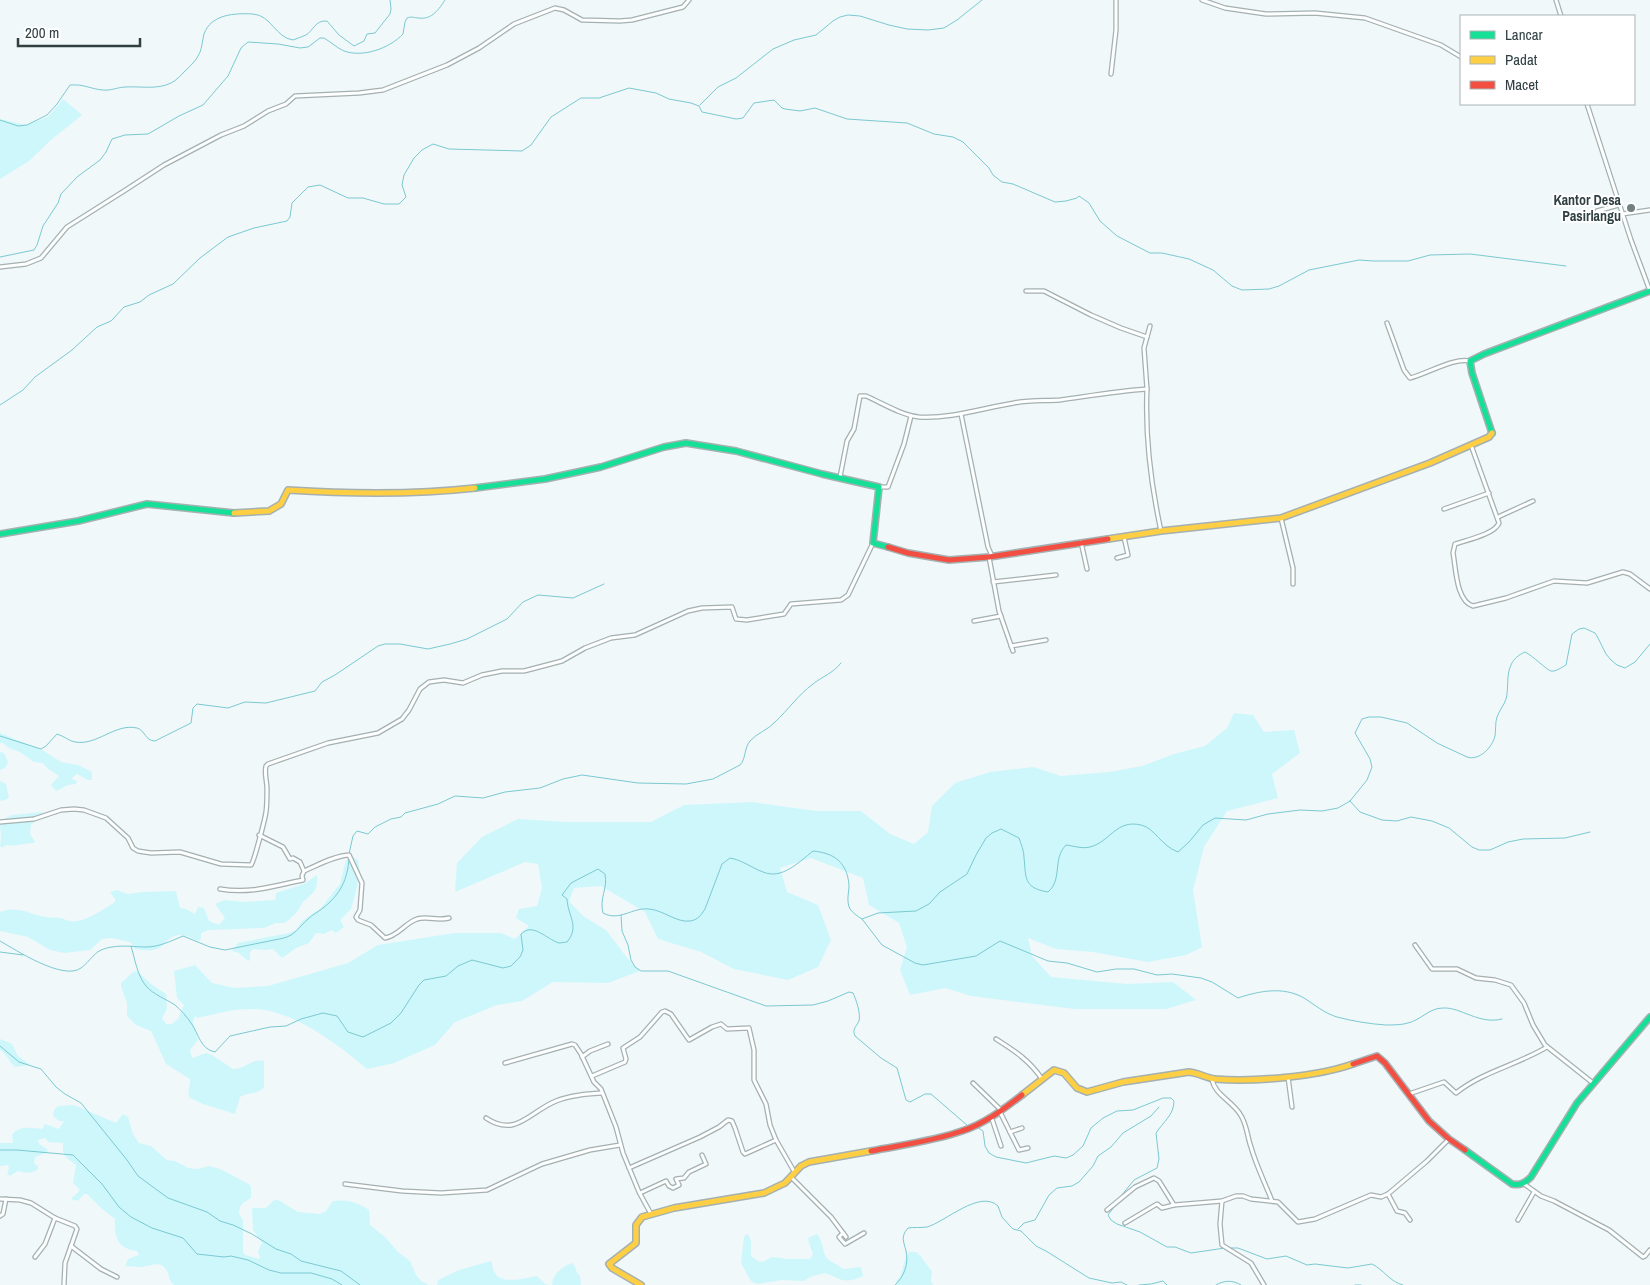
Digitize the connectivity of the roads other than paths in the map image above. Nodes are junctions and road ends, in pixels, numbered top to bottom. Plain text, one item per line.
1 (689, 0) edge
2 (1116, 0) edge
3 (1202, 0) edge
4 (1556, 0) edge
5 (1561, 15) edge
6 (1460, 56) edge
7 (1111, 74) dead end
8 (1587, 105) edge
9 (1619, 205) junction
10 (1597, 210) dead end
11 (1650, 210) edge
12 (1622, 214) junction
13 (0, 267) edge
14 (1026, 291) dead end
15 (1650, 291) edge
16 (1387, 324) dead end
17 (1150, 326) dead end
18 (1147, 337) junction
19 (1470, 361) junction
20 (1147, 389) junction
21 (961, 414) junction
22 (911, 416) junction
23 (1471, 445) junction
24 (840, 477) junction
25 (879, 487) junction
26 (1488, 493) junction
27 (1533, 501) dead end
28 (1444, 509) dead end
29 (1498, 517) junction
30 (1281, 518) junction
31 (1161, 531) junction
32 (0, 534) edge
33 (1124, 537) junction
34 (1081, 542) junction
35 (873, 543) junction
36 (990, 556) junction
37 (1117, 558) dead end
38 (1087, 568) dead end
39 (1056, 575) dead end
40 (993, 582) junction
41 (1293, 584) dead end
42 (1650, 589) edge
43 (1001, 616) junction
44 (974, 621) dead end
45 (1046, 640) dead end
46 (1011, 646) junction
47 (1013, 651) dead end
48 (0, 822) edge
49 (259, 836) junction
50 (304, 871) junction
51 (220, 889) dead end
52 (449, 918) dead end
53 (1415, 945) dead end
54 (1650, 1017) edge
55 (996, 1039) dead end
56 (608, 1044) dead end
57 (1547, 1047) junction
58 (582, 1057) junction
59 (505, 1063) dead end
60 (592, 1076) junction
61 (1288, 1078) junction
62 (1212, 1079) junction
63 (1043, 1080) junction
64 (973, 1083) dead end
65 (1593, 1084) junction
66 (602, 1093) junction
67 (1409, 1094) junction
68 (1292, 1107) dead end
69 (1001, 1112) junction
70 (991, 1116) junction
71 (486, 1118) dead end
72 (1022, 1128) dead end
73 (1010, 1132) junction
74 (1449, 1139) junction
75 (776, 1140) junction
76 (620, 1145) junction
77 (1001, 1146) dead end
78 (1028, 1148) dead end
79 (702, 1156) dead end
80 (629, 1168) junction
81 (794, 1175) junction
82 (345, 1184) dead end
83 (1524, 1184) junction
84 (1534, 1192) junction
85 (640, 1193) junction
86 (1388, 1194) junction
87 (0, 1199) edge
88 (6, 1199) junction
89 (1222, 1201) junction
90 (1272, 1201) junction
91 (1174, 1205) junction
92 (1107, 1210) dead end
93 (651, 1214) junction
94 (0, 1216) edge
95 (55, 1218) junction
96 (1410, 1220) dead end
97 (1518, 1220) dead end
98 (1125, 1222) dead end
99 (843, 1233) junction
100 (864, 1233) dead end
101 (846, 1237) dead end
102 (71, 1246) junction
103 (1650, 1250) edge
104 (35, 1257) dead end
105 (117, 1277) dead end
106 (64, 1285) edge
107 (641, 1285) edge
108 (1264, 1285) edge

1 - 13 street
2 - 7 street
3 - 6 street
4 - 5 street
8 - 9 street
9 - 10 street
9 - 12 street
11 - 12 street
12 - 15 street
14 - 18 street
15 - 19 street
16 - 19 street
17 - 18 street
18 - 20 street
19 - 23 street
20 - 21 street
20 - 31 street
21 - 22 street
21 - 36 street
22 - 24 street
22 - 25 street
23 - 26 street
23 - 30 street
24 - 25 street
24 - 32 street
25 - 35 street
26 - 28 street
26 - 29 street
27 - 29 street
29 - 42 street
30 - 31 street
30 - 41 street
31 - 33 street
33 - 34 street
33 - 37 street
34 - 36 street
34 - 38 street
35 - 36 street
35 - 49 street
36 - 40 street
39 - 40 street
40 - 43 street
43 - 44 street
43 - 46 street
45 - 46 street
46 - 47 street
48 - 49 street
49 - 50 street
50 - 51 street
50 - 52 street
53 - 57 street
54 - 65 street
55 - 63 street
56 - 58 street
57 - 65 street
57 - 67 street
58 - 59 street
58 - 60 street
60 - 66 street
60 - 75 street
61 - 62 street
61 - 67 street
61 - 68 street
62 - 63 street
62 - 90 street
63 - 69 street
64 - 69 street
65 - 83 street
66 - 71 street
66 - 76 street
67 - 74 street
69 - 70 street
69 - 73 street
70 - 77 street
70 - 81 street
72 - 73 street
73 - 78 street
74 - 83 street
74 - 86 street
75 - 80 street
75 - 81 street
76 - 80 street
76 - 82 street
79 - 85 street
80 - 85 street
81 - 93 street
81 - 99 street
83 - 84 street
84 - 97 street
84 - 103 street
85 - 93 street
86 - 90 street
86 - 96 street
87 - 88 street
88 - 94 street
88 - 95 street
89 - 90 street
89 - 91 street
89 - 108 street
91 - 92 street
91 - 98 street
93 - 107 street
95 - 102 street
95 - 104 street
99 - 100 street
99 - 101 street
102 - 105 street
102 - 106 street

